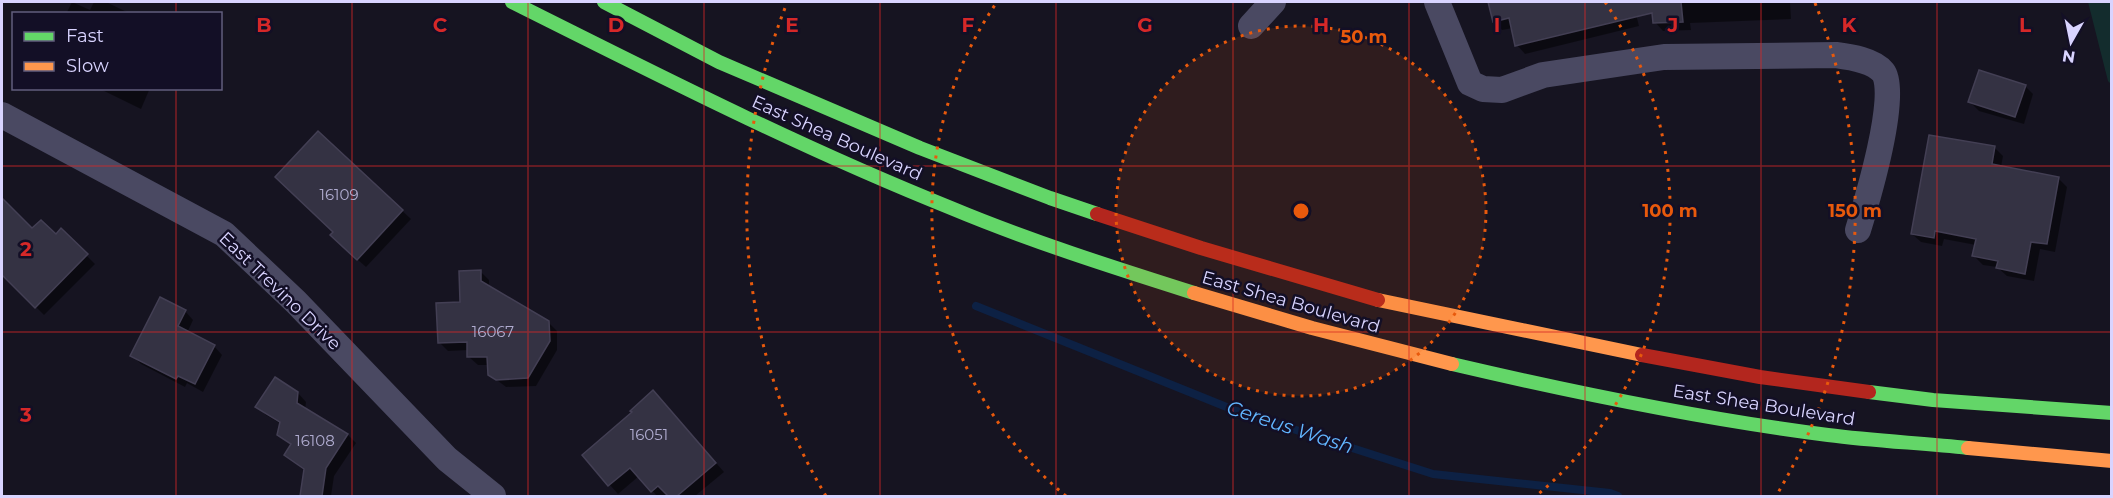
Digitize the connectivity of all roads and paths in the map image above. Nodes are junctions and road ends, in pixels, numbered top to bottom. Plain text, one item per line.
1 (512, 2) edge
2 (604, 2) edge
3 (1273, 2) edge
4 (1437, 2) edge
5 (1251, 26) dead end
6 (2, 115) edge
7 (1858, 230) dead end
8 (2112, 413) edge
9 (2112, 461) edge
10 (493, 496) edge

1 - 9 main road, East Shea Boulevard
2 - 8 main road, East Shea Boulevard
3 - 5 street
4 - 7 street
6 - 10 street, East Trevino Drive

